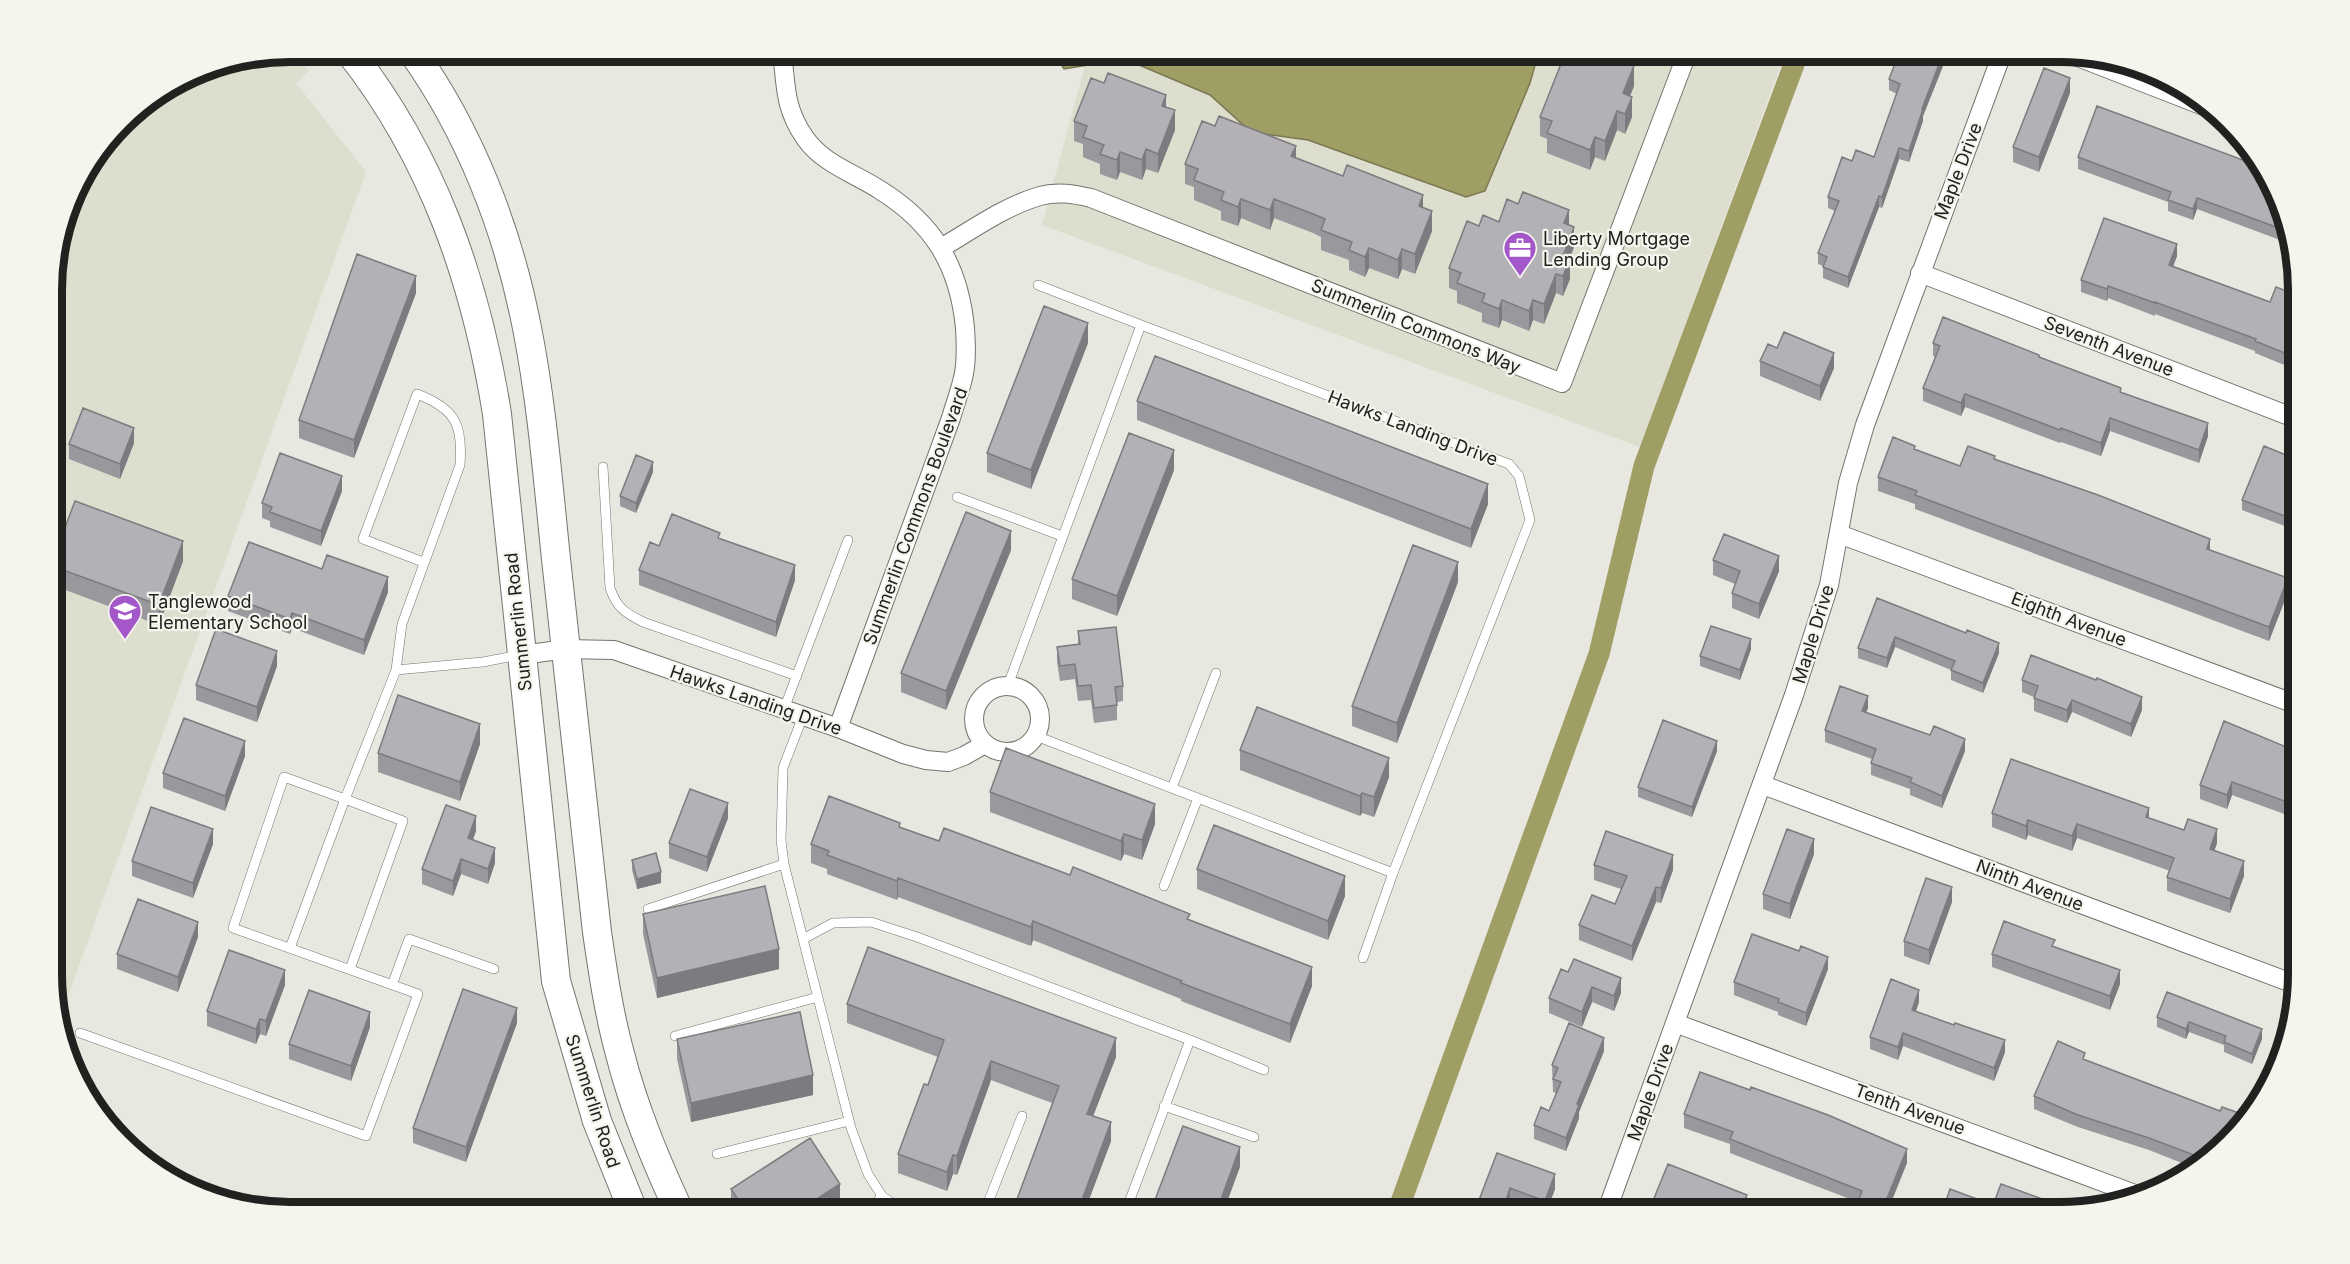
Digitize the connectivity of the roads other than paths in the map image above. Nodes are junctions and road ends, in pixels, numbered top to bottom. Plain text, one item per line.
1 (357, 62) edge
2 (419, 62) edge
3 (783, 62) edge
4 (1684, 62) edge
5 (1999, 62) edge
6 (2097, 64) edge
7 (2185, 99) edge
8 (941, 248) junction
9 (1920, 273) junction
10 (1038, 285) dead end
11 (1141, 326) junction
12 (2288, 416) edge
13 (603, 467) dead end
14 (957, 497) dead end
15 (1839, 534) junction
16 (1062, 536) junction
17 (848, 540) dead end
18 (423, 562) junction
19 (566, 649) junction
20 (522, 655) junction
21 (396, 670) junction
22 (1216, 673) dead end
23 (797, 676) junction
24 (1008, 686) junction
25 (2288, 701) edge
26 (784, 709) junction
27 (803, 716) junction
28 (838, 728) junction
29 (1036, 736) junction
30 (985, 744) junction
31 (1763, 784) junction
32 (1172, 788) junction
33 (1198, 798) junction
34 (345, 799) junction
35 (784, 864) junction
36 (1393, 873) junction
37 (1164, 886) dead end
38 (648, 909) dead end
39 (803, 939) junction
40 (290, 948) junction
41 (1363, 958) dead end
42 (350, 969) junction
43 (494, 969) dead end
44 (2288, 982) edge
45 (392, 985) junction
46 (818, 997) junction
47 (1675, 1023) junction
48 (80, 1033) dead end
49 (675, 1036) dead end
50 (1190, 1040) junction
51 (1264, 1070) dead end
52 (1164, 1106) junction
53 (1022, 1116) dead end
54 (849, 1121) junction
55 (1254, 1137) dead end
56 (717, 1154) dead end
57 (2129, 1192) edge
58 (882, 1196) junction
59 (629, 1202) edge
60 (675, 1202) edge
61 (877, 1202) edge
62 (890, 1202) edge
63 (988, 1202) edge
64 (1129, 1202) edge
65 (1610, 1202) edge

1 - 20 main road, Summerlin Road
2 - 19 main road
3 - 8 street, Summerlin Commons Boulevard
4 - 8 street, Summerlin Commons Way
5 - 9 street, Maple Drive
6 - 7 street
8 - 28 street, Summerlin Commons Boulevard
9 - 12 street, Seventh Avenue
9 - 15 street, Maple Drive
10 - 11 lane, Hawks Landing Drive
11 - 16 lane
11 - 36 lane, Hawks Landing Drive
13 - 23 lane
14 - 16 lane
15 - 25 street, Eighth Avenue
15 - 31 street, Maple Drive
16 - 24 lane
17 - 23 lane
18 - 18 lane
18 - 21 lane
19 - 20 street, Hawks Landing Drive
19 - 26 street, Hawks Landing Drive
19 - 60 main road
20 - 21 lane
20 - 59 main road, Summerlin Road
21 - 34 lane
22 - 32 lane
23 - 26 lane
24 - 29 street
24 - 30 street
26 - 27 street, Hawks Landing Drive
27 - 28 street, Hawks Landing Drive
27 - 35 lane
28 - 30 street, Hawks Landing Drive
29 - 30 street
29 - 32 lane
31 - 44 street, Ninth Avenue
31 - 47 street, Maple Drive
32 - 33 lane
33 - 36 lane
33 - 37 lane
34 - 40 lane
34 - 40 lane
34 - 42 lane
35 - 38 lane
35 - 39 lane
36 - 41 lane, Hawks Landing Drive
39 - 46 lane
39 - 50 lane
40 - 42 lane
42 - 45 lane
43 - 45 lane
45 - 48 lane
46 - 49 lane
46 - 54 lane
47 - 57 street, Tenth Avenue
47 - 65 street, Maple Drive
50 - 51 lane
50 - 52 lane
52 - 55 lane
52 - 64 lane
53 - 63 lane
54 - 56 lane
54 - 58 lane
58 - 61 lane
58 - 62 lane

